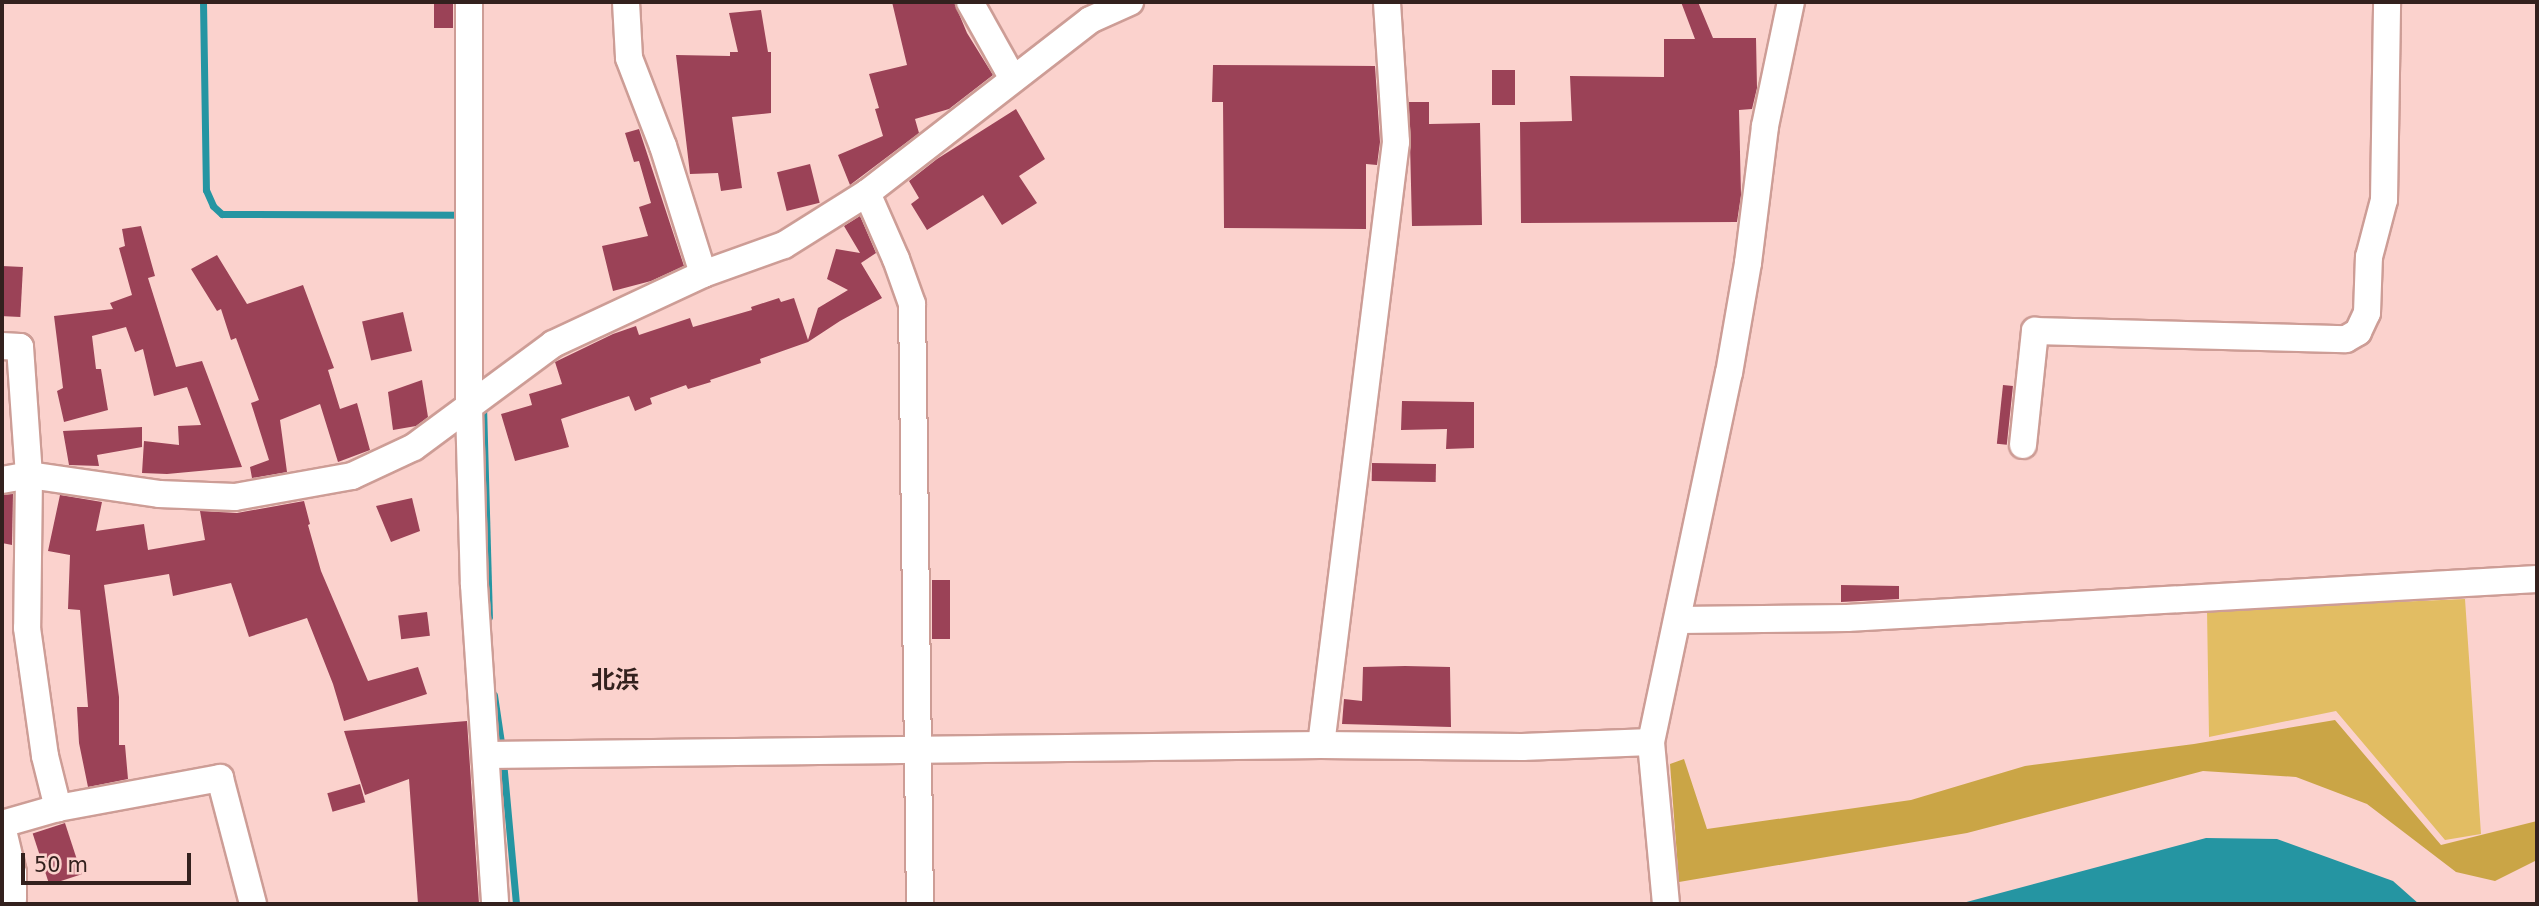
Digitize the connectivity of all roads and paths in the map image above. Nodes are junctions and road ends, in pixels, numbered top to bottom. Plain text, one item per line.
1 (468, 2) edge
2 (626, 2) edge
3 (970, 2) edge
4 (1130, 2) edge
5 (1387, 2) edge
6 (1790, 2) edge
7 (2387, 2) edge
8 (1013, 79) junction
9 (867, 193) junction
10 (703, 274) junction
11 (2, 346) edge
12 (480, 398) junction
13 (2022, 445) dead end
14 (29, 475) junction
15 (2, 480) edge
16 (2537, 579) edge
17 (1679, 620) junction
18 (1651, 742) junction
19 (1321, 745) junction
20 (919, 749) junction
21 (495, 754) junction
22 (58, 808) junction
23 (2, 825) edge
24 (2, 904) edge
25 (253, 904) edge
26 (495, 904) edge
27 (920, 904) edge
28 (1666, 904) edge

1 - 12 street
2 - 10 street
3 - 8 street
4 - 8 street
5 - 19 street
6 - 17 street
7 - 13 street
8 - 9 street
9 - 10 street
9 - 20 street
10 - 12 street
11 - 14 street
12 - 14 street
12 - 21 street
14 - 15 street
14 - 22 street
16 - 17 street
17 - 18 street
18 - 19 street
18 - 28 street
19 - 20 street
20 - 21 street
20 - 27 street
21 - 26 street
22 - 23 street
22 - 25 street
23 - 24 street

